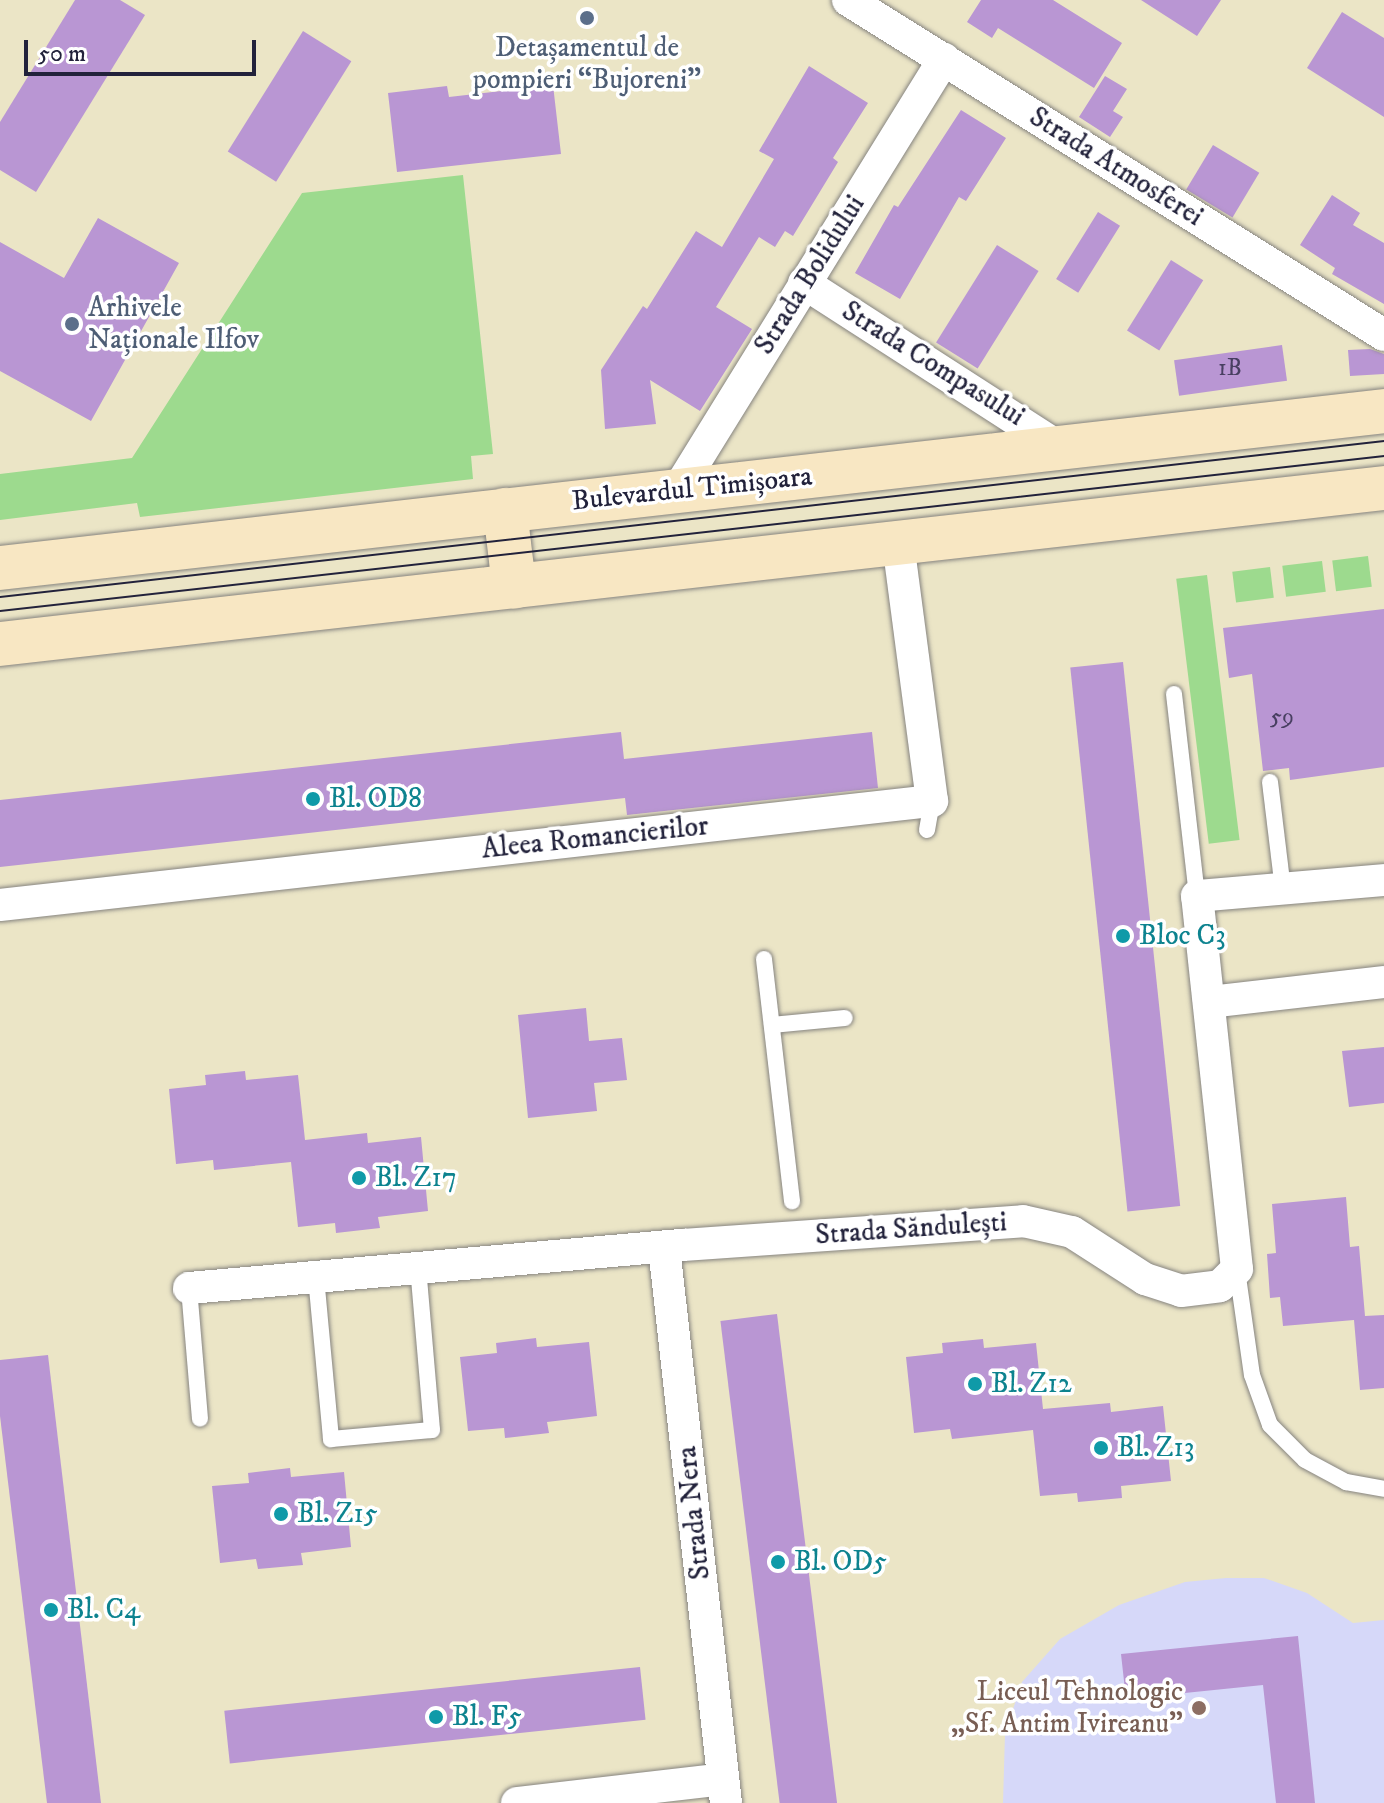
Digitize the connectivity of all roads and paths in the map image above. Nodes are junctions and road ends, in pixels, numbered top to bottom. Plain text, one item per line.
1 (848, 0) edge
2 (944, 59) junction
3 (804, 283) junction
4 (1384, 335) edge
5 (1384, 411) edge
6 (1060, 448) junction
7 (1384, 488) edge
8 (677, 491) junction
9 (505, 510) junction
10 (898, 543) junction
11 (0, 568) edge
12 (514, 586) junction
13 (0, 644) edge
14 (1174, 694) dead end
15 (1270, 782) dead end
16 (1384, 880) edge
17 (1283, 889) junction
18 (1197, 896) junction
19 (0, 905) edge
20 (764, 959) dead end
21 (1384, 982) edge
22 (1209, 1002) junction
23 (845, 1018) dead end
24 (772, 1025) junction
25 (792, 1201) dead end
26 (664, 1247) junction
27 (418, 1268) junction
28 (1237, 1269) junction
29 (316, 1277) junction
30 (189, 1288) joint
31 (200, 1419) dead end
32 (1384, 1489) edge
33 (725, 1791) edge
34 (598, 1798) edge
35 (517, 1803) edge

1 - 2 street, Strada Atmosferei
2 - 3 street, Strada Bolidului
2 - 4 street, Strada Atmosferei
3 - 6 street, Strada Compasului
3 - 8 street, Strada Bolidului
5 - 6 main road, Bulevardul Timișoara
6 - 8 main road, Bulevardul Timișoara
7 - 10 main road
8 - 9 main road, Bulevardul Timișoara
9 - 11 main road, Bulevardul Timișoara
9 - 12 main road
10 - 12 main road
10 - 19 street, Aleea Romancierilor
12 - 13 main road
14 - 18 lane
15 - 17 lane
16 - 17 street
17 - 18 street
18 - 22 street
20 - 24 lane
21 - 22 street
22 - 28 street
23 - 24 lane
24 - 25 lane
26 - 27 street, Strada Săndulești
26 - 28 street, Strada Săndulești
26 - 33 street, Strada Nera
27 - 29 street, Strada Săndulești
27 - 29 lane
28 - 32 lane
29 - 30 street, Strada Săndulești
30 - 31 lane
33 - 34 street, Strada Nera
34 - 35 street, Strada Nera

